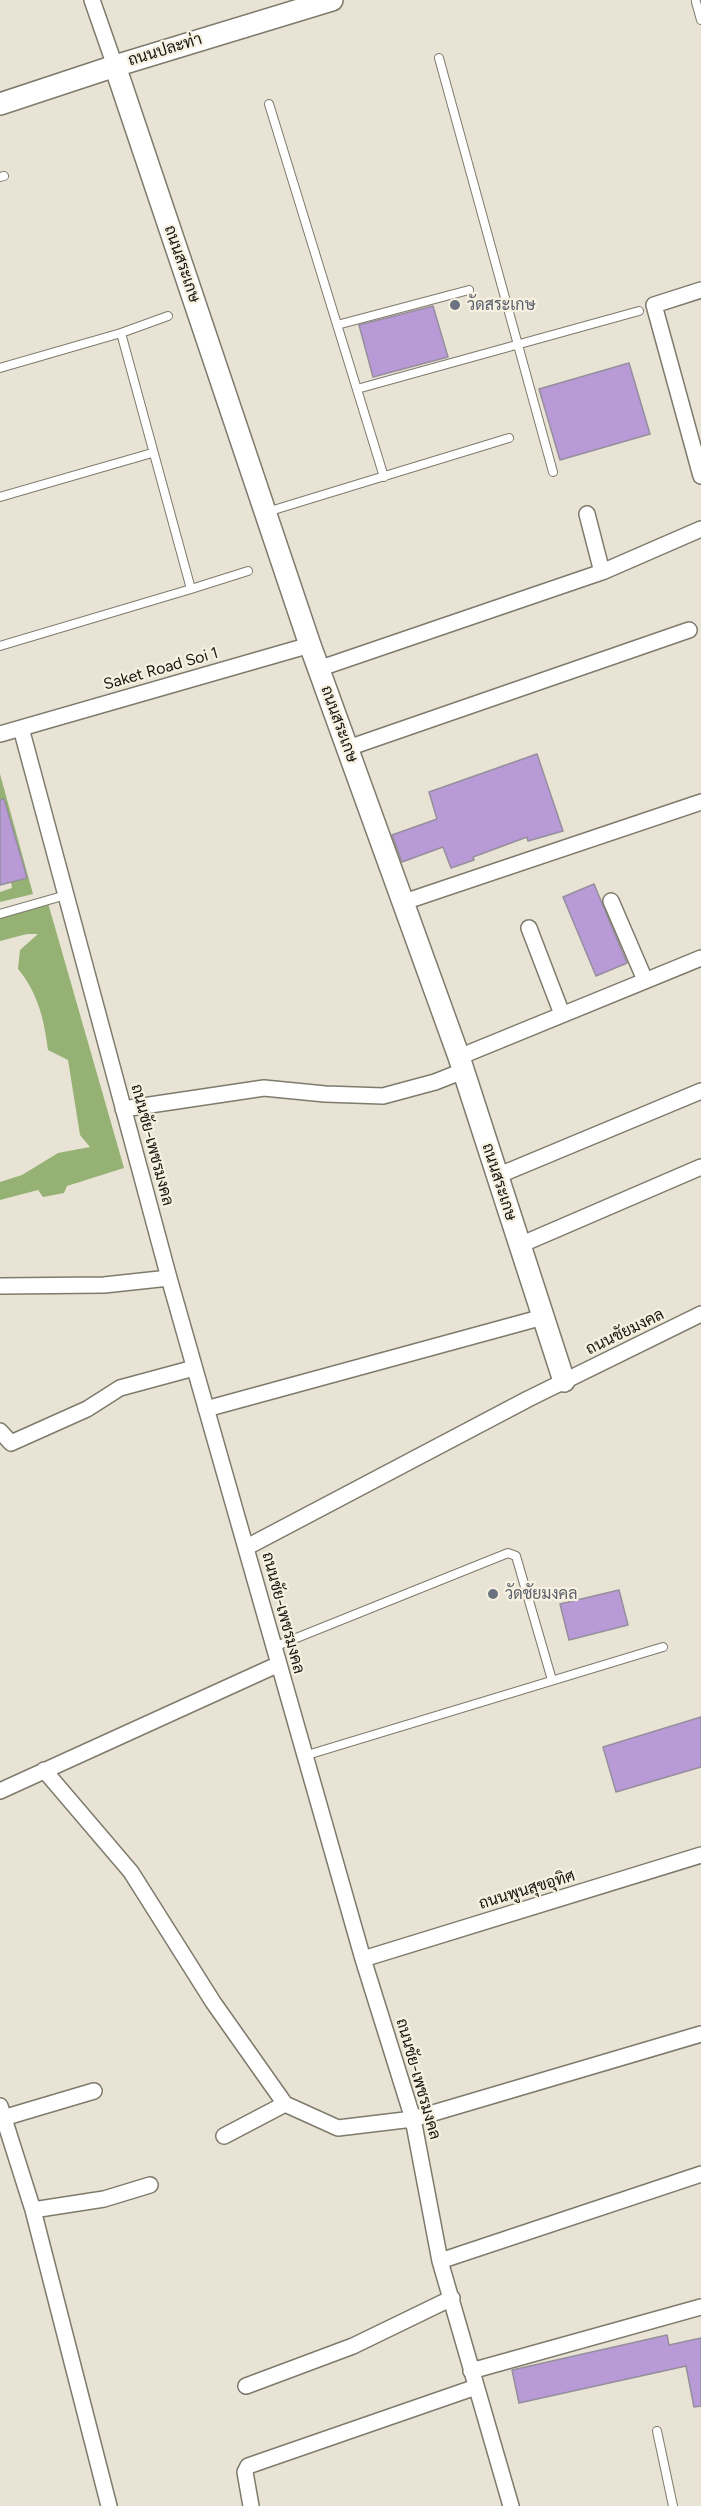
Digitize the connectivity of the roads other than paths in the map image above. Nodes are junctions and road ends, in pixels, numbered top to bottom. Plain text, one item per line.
1 (92, 0) edge
2 (332, 0) edge
3 (696, 2) dead end
4 (701, 20) edge
5 (439, 58) dead end
6 (115, 66) junction
7 (0, 104) edge
8 (269, 104) dead end
9 (469, 290) dead end
10 (701, 290) edge
11 (639, 311) dead end
12 (168, 316) dead end
13 (337, 325) junction
14 (121, 333) junction
15 (518, 344) junction
16 (0, 368) edge
17 (357, 389) junction
18 (694, 424) edge
19 (509, 438) dead end
20 (153, 453) junction
21 (554, 472) dead end
22 (701, 476) edge
23 (384, 477) junction
24 (0, 497) edge
25 (266, 512) junction
26 (586, 514) dead end
27 (701, 530) edge
28 (248, 571) dead end
29 (602, 572) junction
30 (191, 588) junction
31 (689, 630) dead end
32 (310, 645) junction
33 (0, 646) edge
34 (318, 669) junction
35 (21, 728) junction
36 (0, 734) edge
37 (348, 748) junction
38 (701, 802) edge
39 (66, 895) junction
40 (611, 901) dead end
41 (404, 902) junction
42 (0, 914) edge
43 (529, 928) dead end
44 (701, 958) edge
45 (645, 980) junction
46 (562, 1014) junction
47 (461, 1064) junction
48 (701, 1091) edge
49 (123, 1109) junction
50 (701, 1167) edge
51 (497, 1176) junction
52 (520, 1245) junction
53 (169, 1278) junction
54 (0, 1286) edge
55 (701, 1314) edge
56 (543, 1317) junction
57 (194, 1368) junction
58 (564, 1381) junction
59 (206, 1409) junction
60 (0, 1431) edge
61 (247, 1547) junction
62 (274, 1647) junction
63 (663, 1647) dead end
64 (279, 1665) junction
65 (552, 1680) junction
66 (304, 1756) junction
67 (44, 1770) junction
68 (0, 1791) edge
69 (701, 1855) edge
70 (363, 1959) junction
71 (701, 2034) edge
72 (94, 2091) dead end
73 (285, 2104) junction
74 (2, 2112) edge
75 (414, 2119) junction
76 (224, 2136) dead end
77 (701, 2174) edge
78 (150, 2185) dead end
79 (33, 2210) junction
80 (440, 2261) junction
81 (452, 2298) junction
82 (701, 2307) edge
83 (471, 2371) junction
84 (246, 2386) dead end
85 (476, 2387) junction
86 (657, 2430) dead end
87 (109, 2506) edge
88 (251, 2506) edge
89 (511, 2506) edge
90 (673, 2506) edge

1 - 6 street
2 - 6 street, ถนนปละท่า
3 - 4 lane
5 - 15 lane
6 - 7 street, ถนนปละท่า
6 - 25 street, ถนนสระเกษ
8 - 13 lane
9 - 13 lane
10 - 18 street
11 - 15 lane
12 - 14 lane
13 - 17 lane
14 - 16 lane
14 - 20 lane
15 - 17 lane
15 - 21 lane
17 - 23 lane
18 - 22 street
19 - 23 lane
20 - 24 lane
20 - 30 lane
23 - 25 lane
25 - 32 street, ถนนสระเกษ
26 - 29 street
27 - 29 street
28 - 30 lane
29 - 34 street
30 - 33 lane
31 - 37 street
32 - 34 street, ถนนสระเกษ
32 - 35 street, Saket Road Soi 1
34 - 37 street, ถนนสระเกษ
35 - 36 street, Saket Road Soi 1
35 - 39 street, ถนนชัย-เพชรมงคล
37 - 41 street, ถนนสระเกษ
38 - 41 street
39 - 42 lane
39 - 49 street, ถนนชัย-เพชรมงคล
40 - 45 street
41 - 47 street, ถนนสระเกษ
43 - 46 street
44 - 45 street
45 - 46 street
46 - 47 street
47 - 49 street
47 - 51 street, ถนนสระเกษ
48 - 51 street
49 - 53 street, ถนนชัย-เพชรมงคล
50 - 52 street
51 - 52 street, ถนนสระเกษ
52 - 56 street, ถนนสระเกษ
53 - 54 street
53 - 57 street, ถนนชัย-เพชรมงคล
55 - 58 street, ถนนชัยมงคล
56 - 58 street, ถนนสระเกษ
56 - 59 street
57 - 59 street, ถนนชัย-เพชรมงคล
57 - 60 street
58 - 61 street, ถนนชัยมงคล
59 - 61 street, ถนนชัย-เพชรมงคล
61 - 62 street, ถนนชัย-เพชรมงคล
62 - 64 street, ถนนชัย-เพชรมงคล
62 - 65 lane
63 - 65 lane
64 - 66 street, ถนนชัย-เพชรมงคล
64 - 67 street
65 - 66 lane
66 - 70 street, ถนนชัย-เพชรมงคล
67 - 68 street
67 - 73 street
69 - 70 street, ถนนพูนสุขอุทิศ
70 - 75 street, ถนนชัย-เพชรมงคล
71 - 75 street
72 - 74 street
73 - 75 street
73 - 76 street
74 - 79 street
75 - 80 street, ถนนชัย-เพชรมงคล
77 - 80 street
78 - 79 street
79 - 87 street
80 - 81 street, ถนนชัย-เพชรมงคล
81 - 83 street, ถนนชัย-เพชรมงคล
81 - 84 street
82 - 83 street
83 - 85 street, ถนนชัย-เพชรมงคล
85 - 88 street
85 - 89 street, ถนนชัย-เพชรมงคล
86 - 90 lane

